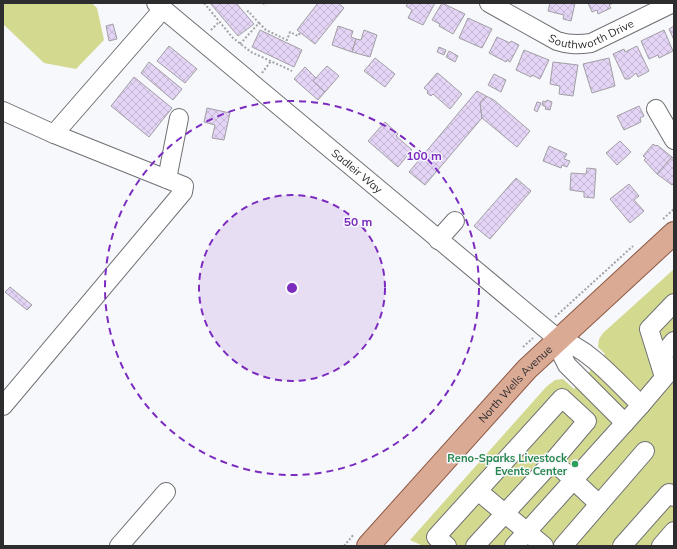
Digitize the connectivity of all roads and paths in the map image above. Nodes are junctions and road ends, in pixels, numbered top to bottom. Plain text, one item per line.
1 (204, 3) edge
2 (263, 3) edge
3 (489, 3) edge
4 (673, 3) edge
5 (266, 6) dead end
6 (166, 7) edge
7 (247, 13) dead end
8 (219, 22) junction
9 (259, 23) junction
10 (211, 31) dead end
11 (300, 34) dead end
12 (240, 44) junction
13 (271, 61) junction
14 (292, 71) dead end
15 (261, 74) dead end
16 (656, 109) dead end
17 (3, 111) edge
18 (179, 118) dead end
19 (54, 134) junction
20 (674, 140) edge
21 (167, 179) junction
22 (455, 221) dead end
23 (674, 233) edge
24 (438, 240) junction
25 (674, 303) edge
26 (558, 339) junction
27 (674, 341) edge
28 (666, 367) edge
29 (641, 405) junction
30 (3, 406) edge
31 (625, 423) junction
32 (645, 451) dead end
33 (552, 461) junction
34 (573, 480) junction
35 (478, 491) junction
36 (166, 492) dead end
37 (674, 497) edge
38 (599, 504) junction
39 (505, 513) junction
40 (674, 530) edge
41 (527, 532) junction
42 (119, 546) edge
43 (368, 546) edge
44 (447, 546) edge
45 (475, 546) edge
46 (514, 546) edge
47 (544, 546) edge
48 (563, 546) edge
49 (622, 546) edge
50 (661, 546) edge

1 - 8 path
2 - 5 path
3 - 4 street, Southworth Drive
6 - 19 street
6 - 24 street, Sadleir Way
7 - 9 path
8 - 10 path
8 - 12 path
9 - 11 path
9 - 12 path
12 - 13 path
13 - 14 path
13 - 15 path
16 - 20 street
17 - 19 street
18 - 21 street
19 - 21 street
21 - 30 street
22 - 24 street
23 - 26 main road, North Wells Avenue
24 - 26 street, Sadleir Way
25 - 28 street
26 - 29 street
26 - 31 street
26 - 43 main road, North Wells Avenue
27 - 28 street
28 - 29 street
29 - 31 street
31 - 34 street
32 - 38 street
33 - 34 street
33 - 35 street
33 - 39 street
34 - 38 street
34 - 41 street
35 - 39 street
35 - 44 street
36 - 42 street
37 - 49 street
38 - 48 street
39 - 41 street
39 - 45 street
40 - 50 street
41 - 46 street
41 - 47 street

